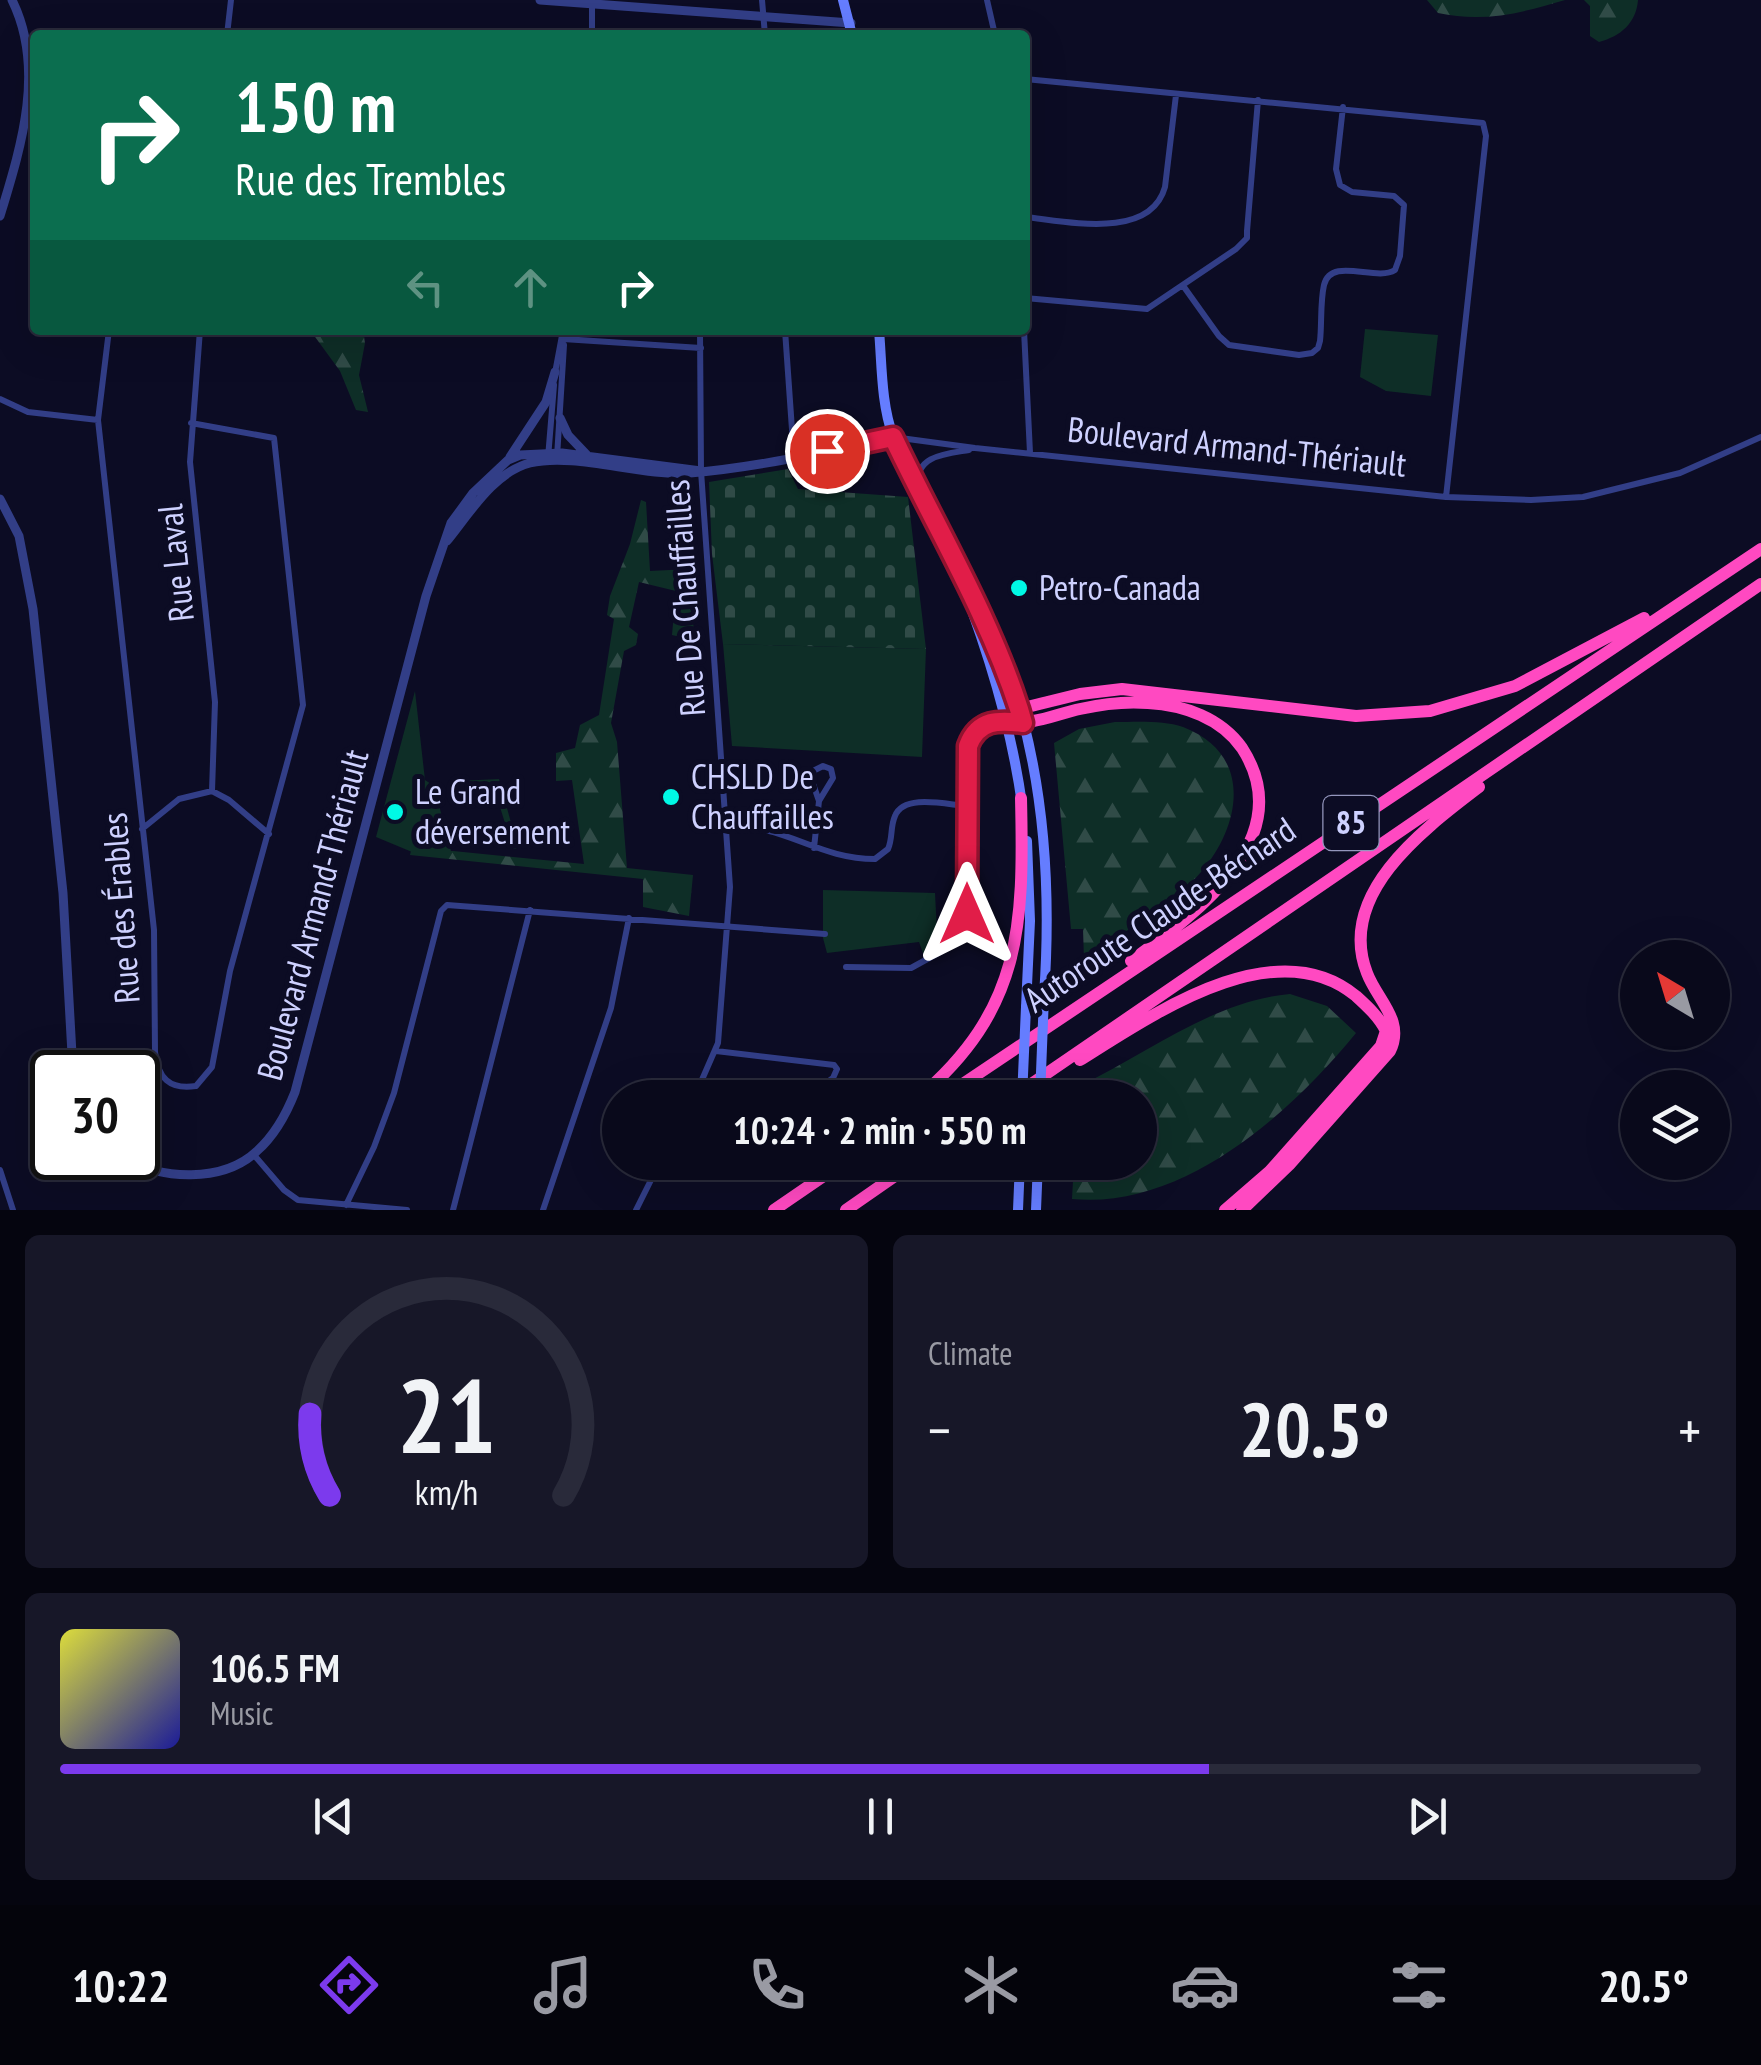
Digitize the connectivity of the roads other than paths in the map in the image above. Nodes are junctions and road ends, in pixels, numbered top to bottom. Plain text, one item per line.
1 (12, 0) edge
2 (231, 0) edge
3 (540, 0) edge
4 (762, 0) edge
5 (843, 0) edge
6 (987, 0) edge
7 (592, 2) edge
8 (763, 17) junction
9 (851, 29) edge
10 (228, 30) edge
11 (592, 30) edge
12 (764, 30) edge
13 (994, 30) edge
14 (1030, 80) edge
15 (1176, 96) junction
16 (1258, 100) junction
17 (1343, 107) junction
18 (0, 216) edge
19 (1030, 217) edge
20 (1184, 287) junction
21 (1030, 299) edge
22 (107, 335) edge
23 (200, 335) edge
24 (563, 335) edge
25 (563, 335) edge
26 (573, 335) edge
27 (700, 335) edge
28 (785, 335) edge
29 (879, 335) edge
30 (1024, 335) edge
31 (701, 348) junction
32 (556, 372) junction
33 (0, 399) edge
34 (560, 418) junction
35 (98, 420) junction
36 (191, 423) junction
37 (1761, 436) edge
38 (893, 437) junction
39 (975, 448) junction
40 (1030, 452) junction
41 (587, 455) junction
42 (552, 457) junction
43 (794, 458) junction
44 (508, 460) junction
45 (701, 471) junction
46 (918, 488) junction
47 (1446, 497) junction
48 (0, 499) edge
49 (442, 547) junction
50 (1761, 549) edge
51 (951, 555) junction
52 (1761, 584) edge
53 (1672, 645) junction
54 (1019, 709) junction
55 (1005, 719) junction
56 (1023, 723) junction
57 (212, 791) junction
58 (1021, 798) junction
59 (820, 801) junction
60 (967, 806) junction
61 (726, 826) junction
62 (141, 830) junction
63 (268, 834) junction
64 (814, 848) junction
65 (530, 910) junction
66 (629, 918) junction
67 (728, 927) junction
68 (826, 934) dead end
69 (846, 967) dead end
70 (72, 1050) edge
71 (716, 1051) junction
72 (972, 1077) junction
73 (702, 1080) edge
74 (830, 1080) edge
75 (937, 1080) edge
76 (968, 1080) edge
77 (1019, 1080) edge
78 (1041, 1080) edge
79 (1043, 1080) edge
80 (1048, 1080) edge
81 (254, 1154) junction
82 (0, 1170) edge
83 (160, 1171) edge
84 (651, 1180) edge
85 (807, 1180) edge
86 (818, 1180) edge
87 (889, 1180) edge
88 (1019, 1180) edge
89 (1037, 1180) edge
90 (346, 1205) junction
91 (13, 1210) edge
92 (408, 1210) edge
93 (453, 1210) edge
94 (543, 1210) edge
95 (636, 1210) edge
96 (765, 1210) edge
97 (774, 1210) edge
98 (846, 1210) edge
99 (1018, 1210) edge
100 (1036, 1210) edge
101 (1225, 1210) edge
102 (1242, 1210) edge

1 - 18 street
2 - 10 street
3 - 7 street
4 - 8 street
5 - 9 main road
6 - 13 street
7 - 8 street
7 - 11 street
8 - 9 street
8 - 12 street
14 - 15 street
15 - 16 street
15 - 19 street
16 - 17 street
16 - 20 street
17 - 20 street
17 - 47 street
20 - 21 street
22 - 35 street, Rue des Érables
23 - 36 street, Rue Laval
24 - 32 street
25 - 34 street
26 - 31 street
27 - 31 street, Rue De Chauffailles
28 - 43 street
29 - 38 main road
30 - 40 street
31 - 45 street, Rue De Chauffailles
32 - 42 street
32 - 44 street
33 - 35 street
34 - 41 street
34 - 42 street
35 - 62 street, Rue des Érables
36 - 57 street, Rue Laval
36 - 63 street, Rue des Érables
37 - 47 street, Boulevard Armand-Thériault
38 - 39 street, Boulevard Armand-Thériault
38 - 43 street, Boulevard Armand-Thériault
38 - 46 main road
39 - 40 street, Boulevard Armand-Thériault
39 - 46 street
40 - 47 street, Boulevard Armand-Thériault
41 - 42 street, Boulevard Armand-Thériault
41 - 45 street, Boulevard Armand-Thériault
42 - 44 street, Boulevard Armand-Thériault
42 - 45 street, Boulevard Armand-Thériault
42 - 49 street, Boulevard Armand-Thériault
43 - 45 street, Boulevard Armand-Thériault
44 - 49 street, Boulevard Armand-Thériault
45 - 61 street, Rue De Chauffailles
46 - 51 main road
48 - 70 street
49 - 81 street, Boulevard Armand-Thériault
50 - 54 highway
50 - 72 highway, Autoroute Claude-Béchard / 85
51 - 54 main road
51 - 55 main road
52 - 53 highway, Autoroute Claude-Béchard / 85
53 - 79 highway, Autoroute Claude-Béchard / 85
53 - 102 highway
54 - 55 highway
54 - 56 main road
55 - 56 highway
55 - 58 main road
55 - 60 street
56 - 72 highway
56 - 78 main road, bridge
57 - 62 street
57 - 63 street
58 - 75 highway
58 - 77 main road, bridge
59 - 59 street
59 - 64 street
60 - 64 street
60 - 69 street
61 - 64 street
61 - 67 street, Rue De Chauffailles
62 - 63 street, Rue des Érables
65 - 66 street
65 - 90 street
65 - 93 street
66 - 67 street
66 - 94 street
67 - 68 street
67 - 71 street, Rue De Chauffailles
71 - 73 street, Rue De Chauffailles
71 - 74 street
72 - 76 highway, Autoroute Claude-Béchard / 85
80 - 101 highway
81 - 83 street, Boulevard Armand-Thériault
81 - 90 street
82 - 91 street
84 - 95 street
85 - 96 highway
86 - 97 highway
87 - 98 highway
88 - 99 main road
89 - 100 main road
90 - 92 street

